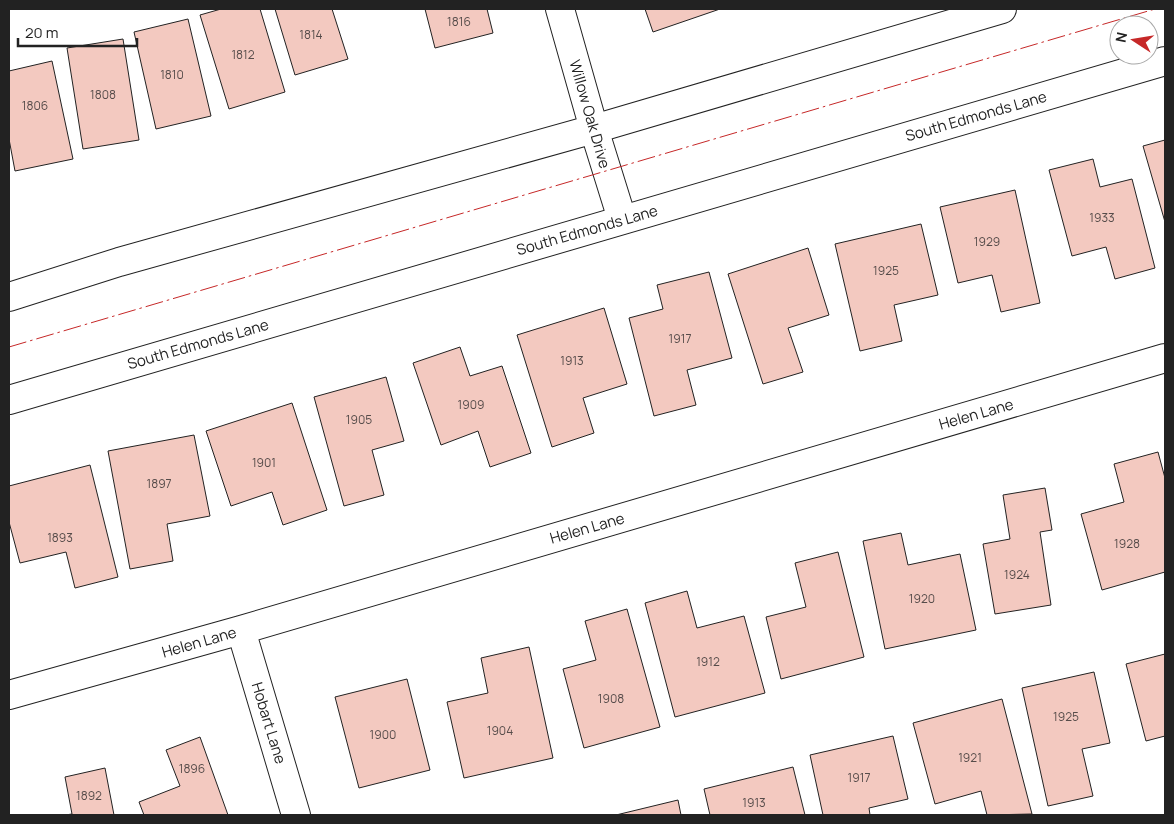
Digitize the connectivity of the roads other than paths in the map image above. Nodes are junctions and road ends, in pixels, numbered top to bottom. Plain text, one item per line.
1 (560, 9) edge
2 (1002, 9) edge
3 (1165, 61) edge
4 (594, 129) junction
5 (622, 219) junction
6 (9, 297) edge
7 (1165, 358) edge
8 (9, 400) edge
9 (241, 630) junction
10 (9, 695) edge
11 (296, 815) edge

1 - 4 main road, Willow Oak Drive
2 - 4 main road
3 - 5 main road, South Edmonds Lane
4 - 5 main road, Willow Oak Drive
4 - 6 main road
5 - 8 main road, South Edmonds Lane
7 - 9 main road, Helen Lane
9 - 10 main road, Helen Lane
9 - 11 main road, Hobart Lane

